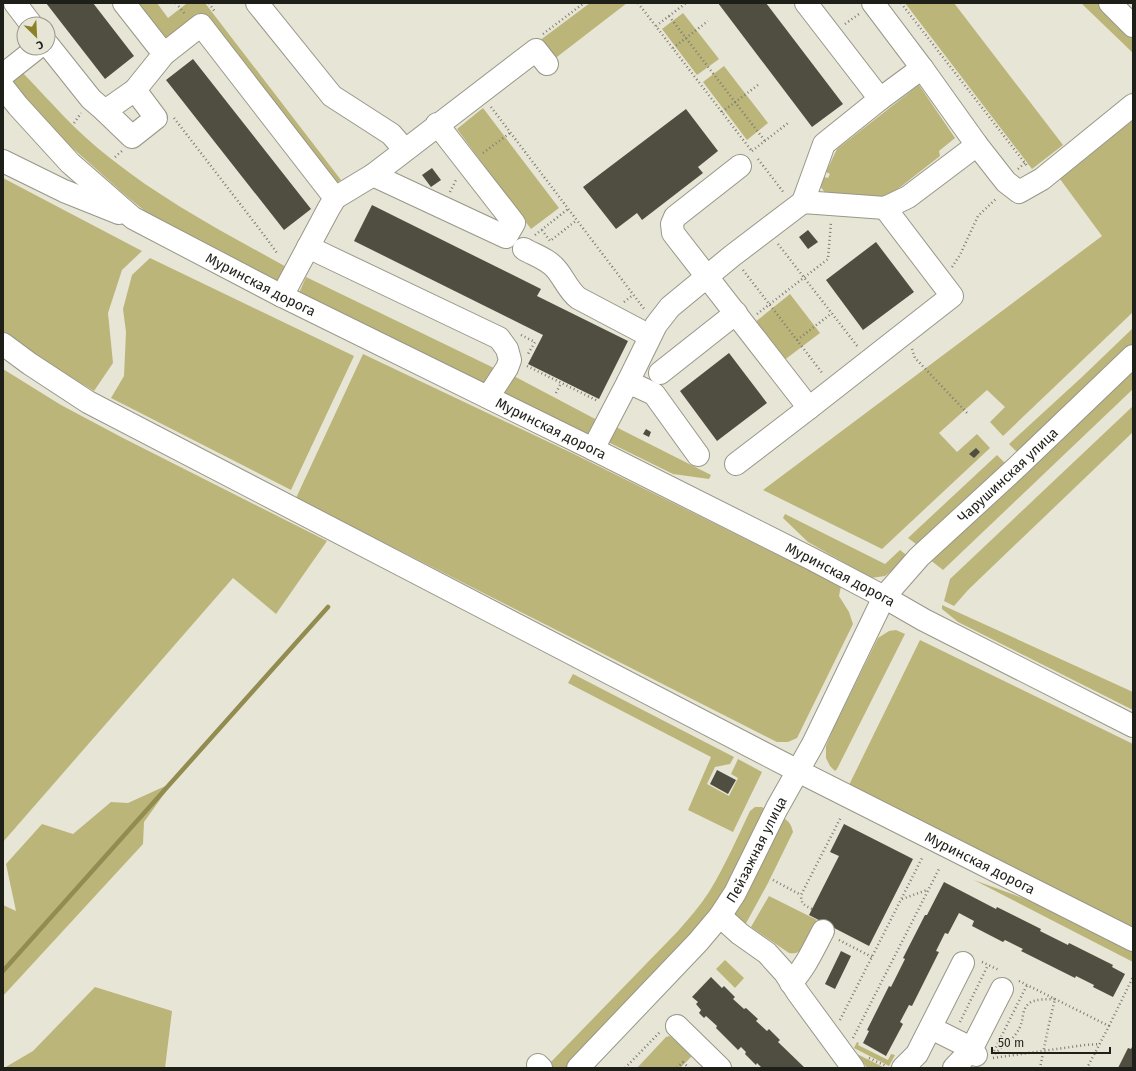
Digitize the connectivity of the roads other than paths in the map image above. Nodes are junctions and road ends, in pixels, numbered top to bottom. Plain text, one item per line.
1 (15, 3) edge
2 (124, 3) edge
3 (257, 3) edge
4 (806, 3) edge
5 (873, 3) edge
6 (1110, 3) edge
7 (25, 16) edge
8 (1133, 26) edge
9 (164, 54) junction
10 (56, 55) edge
11 (27, 56) edge
12 (547, 64) dead end
13 (922, 68) junction
14 (3, 75) edge
15 (3, 87) edge
16 (135, 90) junction
17 (880, 100) junction
18 (1133, 105) edge
19 (105, 111) junction
20 (437, 124) junction
21 (977, 145) junction
22 (405, 150) junction
23 (746, 158) road end
24 (3, 161) edge
25 (373, 175) junction
26 (335, 198) junction
27 (799, 205) junction
28 (885, 208) junction
29 (133, 218) junction
30 (308, 247) junction
31 (524, 249) road end
32 (707, 276) junction
33 (282, 296) junction
34 (746, 313) junction
35 (653, 330) junction
36 (3, 344) edge
37 (1133, 356) edge
38 (660, 373) dead end
39 (628, 382) junction
40 (488, 397) junction
41 (809, 408) junction
42 (593, 449) junction
43 (698, 455) dead end
44 (736, 464) dead end
45 (884, 596) junction
46 (1133, 726) edge
47 (798, 771) junction
48 (720, 916) junction
49 (823, 931) road end
50 (1133, 940) edge
51 (963, 963) road end
52 (1006, 980) road end
53 (791, 983) junction
54 (670, 1027) road end
55 (931, 1028) junction
56 (979, 1055) junction
57 (578, 1068) edge
58 (720, 1068) edge
59 (853, 1068) edge
60 (903, 1068) edge
61 (954, 1068) edge

1 - 7 street
2 - 9 street
3 - 22 street
4 - 17 street
5 - 13 street
6 - 8 street
9 - 16 street
9 - 26 street
10 - 19 street
11 - 14 street
12 - 20 street
13 - 17 street
13 - 21 street
15 - 29 street, Муринская дорога
16 - 19 street
16 - 19 street
17 - 27 street
18 - 21 street
20 - 22 street
20 - 25 street
21 - 28 street
22 - 25 street
23 - 32 street
24 - 29 street
25 - 26 street
26 - 30 street
27 - 28 street
27 - 32 street
28 - 41 street
29 - 33 street, Муринская дорога
30 - 33 street
30 - 40 street
31 - 35 street
32 - 34 street
32 - 35 street
33 - 40 street, Муринская дорога
34 - 38 street
34 - 41 street
35 - 39 street
36 - 47 street, Муринская дорога
37 - 45 street, Чарушинская улица
39 - 42 street
39 - 43 street
40 - 42 street, Муринская дорога
41 - 44 street
42 - 45 street, Муринская дорога
45 - 46 street, Муринская дорога
45 - 47 street, Пейзажная улица
47 - 48 street, Пейзажная улица
47 - 50 street, Муринская дорога
48 - 53 street
48 - 57 street, Пейзажная улица
49 - 53 street
51 - 55 street
52 - 56 street
53 - 59 street
54 - 58 street
55 - 56 street
55 - 60 street
56 - 61 street

